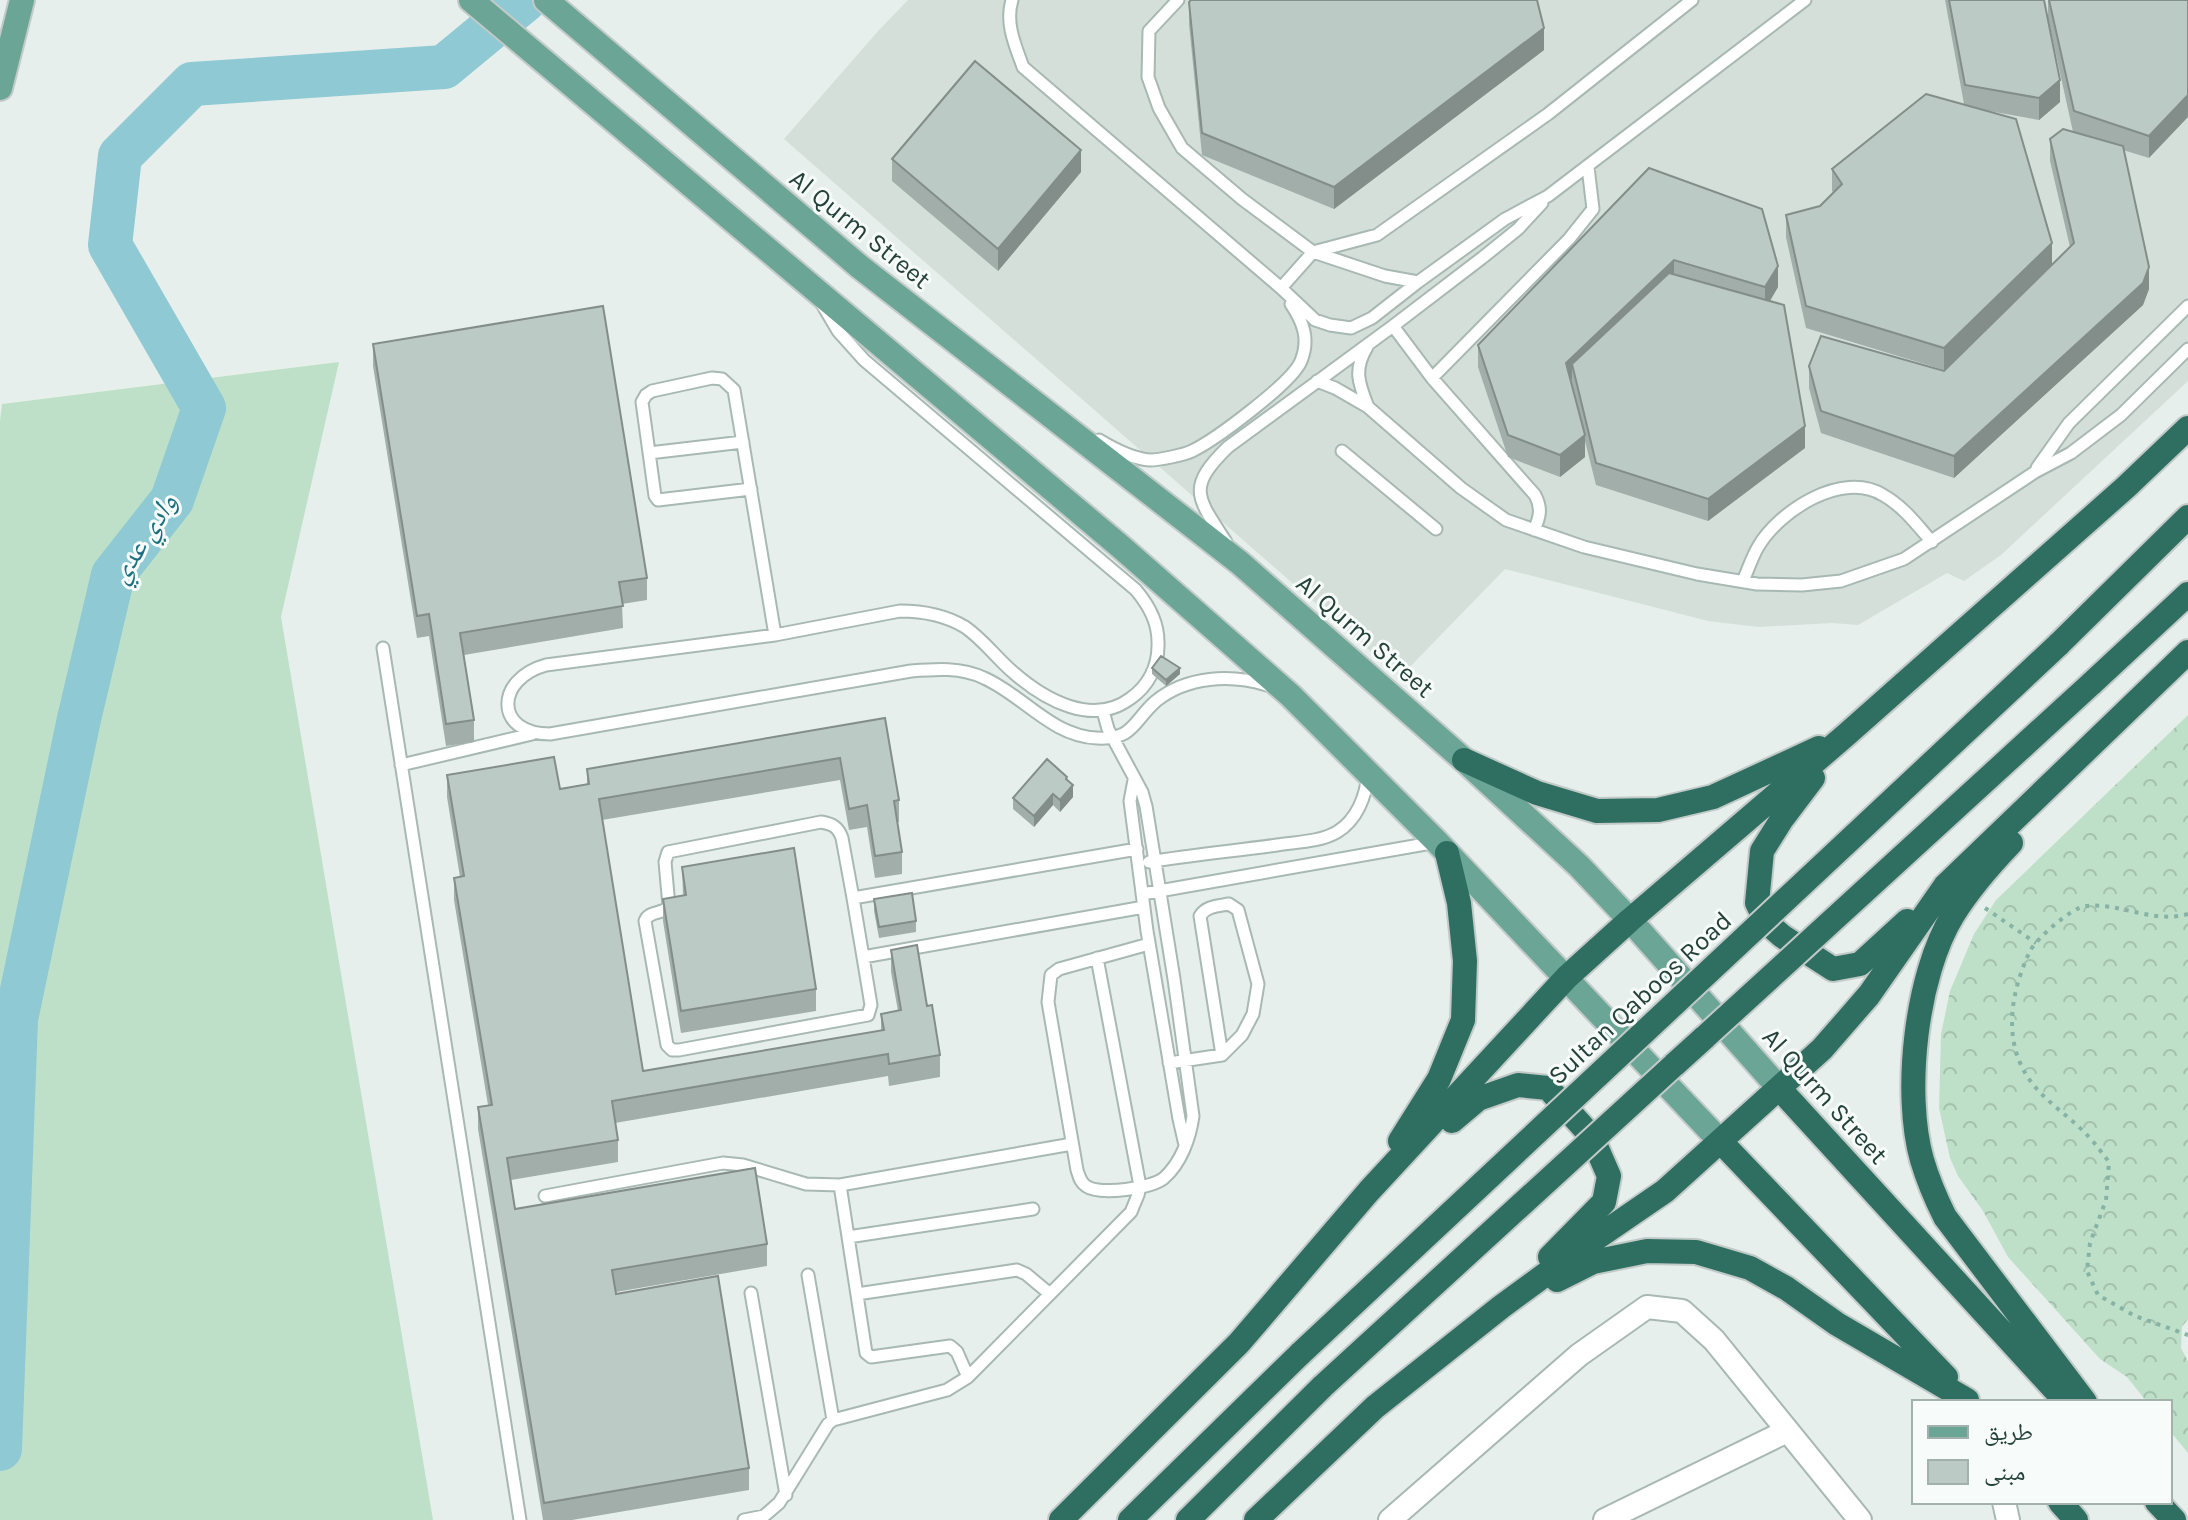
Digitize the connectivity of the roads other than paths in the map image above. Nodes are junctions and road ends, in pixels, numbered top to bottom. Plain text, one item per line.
1 (22, 0) edge
2 (471, 0) edge
3 (546, 0) edge
4 (1012, 0) edge
5 (1178, 0) edge
6 (1692, 0) edge
7 (1805, 0) edge
8 (0, 88) edge
9 (1588, 167) junction
10 (1548, 196) junction
11 (1313, 252) junction
12 (1418, 282) junction
13 (1281, 288) junction
14 (816, 289) junction
15 (2188, 306) edge
16 (1393, 326) junction
17 (1369, 343) junction
18 (2188, 349) edge
19 (1432, 378) junction
20 (1317, 381) junction
21 (1023, 395) junction
22 (1368, 407) junction
23 (2188, 428) edge
24 (743, 442) junction
25 (1342, 451) dead end
26 (649, 453) junction
27 (2035, 472) junction
28 (751, 489) junction
29 (2188, 517) edge
30 (1436, 529) dead end
31 (1534, 530) junction
32 (1932, 542) junction
33 (1240, 563) junction
34 (1743, 581) junction
35 (2188, 594) edge
36 (775, 635) junction
37 (383, 648) dead end
38 (2188, 652) edge
39 (1016, 675) junction
40 (1007, 690) junction
41 (1290, 695) junction
42 (1103, 711) junction
43 (533, 734) junction
44 (1846, 735) junction
45 (1112, 737) junction
46 (1464, 760) junction
47 (401, 765) junction
48 (1368, 774) junction
49 (1134, 780) junction
50 (1442, 848) junction
51 (1137, 849) junction
52 (1155, 861) junction
53 (1138, 863) junction
54 (1945, 886) junction
55 (1160, 891) junction
56 (1142, 894) junction
57 (853, 898) junction
58 (1144, 907) junction
59 (1630, 920) junction
60 (1149, 944) junction
61 (863, 957) junction
62 (1097, 958) junction
63 (1567, 977) junction
64 (1222, 1055) junction
65 (1186, 1060) junction
66 (1169, 1063) junction
67 (1779, 1088) junction
68 (1721, 1142) junction
69 (1072, 1144) junction
70 (1185, 1145) junction
71 (840, 1185) junction
72 (1140, 1186) junction
73 (1369, 1191) junction
74 (545, 1196) dead end
75 (1033, 1209) dead end
76 (848, 1237) junction
77 (808, 1275) dead end
78 (751, 1293) dead end
79 (857, 1294) junction
80 (1050, 1294) junction
81 (1501, 1307) junction
82 (968, 1377) junction
83 (1966, 1400) edge
84 (1967, 1400) edge
85 (2064, 1400) edge
86 (2083, 1400) edge
87 (833, 1420) junction
88 (1787, 1431) junction
89 (786, 1495) junction
90 (2062, 1504) edge
91 (2161, 1504) edge
92 (520, 1520) edge
93 (744, 1520) edge
94 (1061, 1520) edge
95 (1130, 1520) edge
96 (1188, 1520) edge
97 (1256, 1520) edge
98 (1390, 1520) edge
99 (1605, 1520) edge
100 (1860, 1520) edge
101 (2076, 1520) edge
102 (2174, 1520) edge

1 - 8 main road
2 - 14 main road
3 - 21 main road, Al Qurm Street
4 - 13 lane
5 - 11 lane
6 - 11 lane
7 - 9 lane
9 - 10 lane
9 - 19 lane
10 - 12 lane
10 - 16 lane
11 - 12 lane
11 - 13 lane
12 - 13 lane
13 - 21 lane
14 - 41 main road
14 - 42 lane
15 - 27 lane
16 - 17 lane
16 - 19 lane
17 - 20 lane
17 - 22 lane
18 - 27 lane
19 - 31 lane
20 - 22 lane
20 - 33 lane
21 - 33 main road, Al Qurm Street
22 - 31 lane
23 - 44 highway
24 - 26 lane
24 - 26 lane
24 - 28 lane
25 - 30 lane
26 - 28 lane
27 - 32 lane
28 - 36 lane
29 - 95 highway, Sultan Qaboos Road, bridge
31 - 34 lane
32 - 34 lane
32 - 34 lane
33 - 46 main road, Al Qurm Street
35 - 96 highway, bridge
36 - 39 lane
36 - 43 lane
37 - 47 lane
38 - 54 highway
38 - 86 highway
39 - 40 lane
39 - 42 lane
40 - 43 lane
40 - 45 lane
41 - 45 lane
41 - 48 main road
42 - 45 lane
43 - 47 lane
44 - 46 highway
44 - 54 highway
44 - 59 highway
45 - 49 lane
46 - 59 main road, Al Qurm Street
47 - 92 lane
48 - 50 main road
48 - 52 lane
49 - 51 lane
49 - 52 lane
50 - 55 lane
50 - 63 main road
50 - 73 highway
51 - 53 lane
51 - 57 lane
52 - 53 lane
52 - 55 lane
53 - 56 lane
54 - 67 highway
55 - 56 lane
55 - 65 lane
56 - 58 lane
57 - 61 lane
57 - 61 lane
58 - 60 lane
58 - 61 lane
59 - 63 highway
59 - 67 main road, Al Qurm Street
60 - 62 lane
60 - 66 lane
62 - 69 lane
62 - 72 lane
63 - 68 main road
63 - 73 highway
64 - 64 lane
64 - 65 lane
65 - 66 lane
65 - 70 lane
66 - 70 lane
67 - 68 highway
67 - 85 highway, Al Qurm Street
68 - 81 highway
68 - 84 highway
69 - 71 lane
69 - 72 lane
70 - 72 lane
71 - 74 lane
71 - 76 lane
72 - 80 lane
73 - 81 highway
73 - 94 highway
75 - 76 lane
76 - 79 lane
77 - 87 lane
78 - 89 lane
79 - 80 lane
79 - 82 lane
80 - 82 lane
81 - 83 highway
81 - 97 highway
82 - 87 lane
87 - 89 lane
88 - 98 street
88 - 99 street
88 - 100 street
89 - 93 lane
90 - 101 highway
91 - 102 highway

